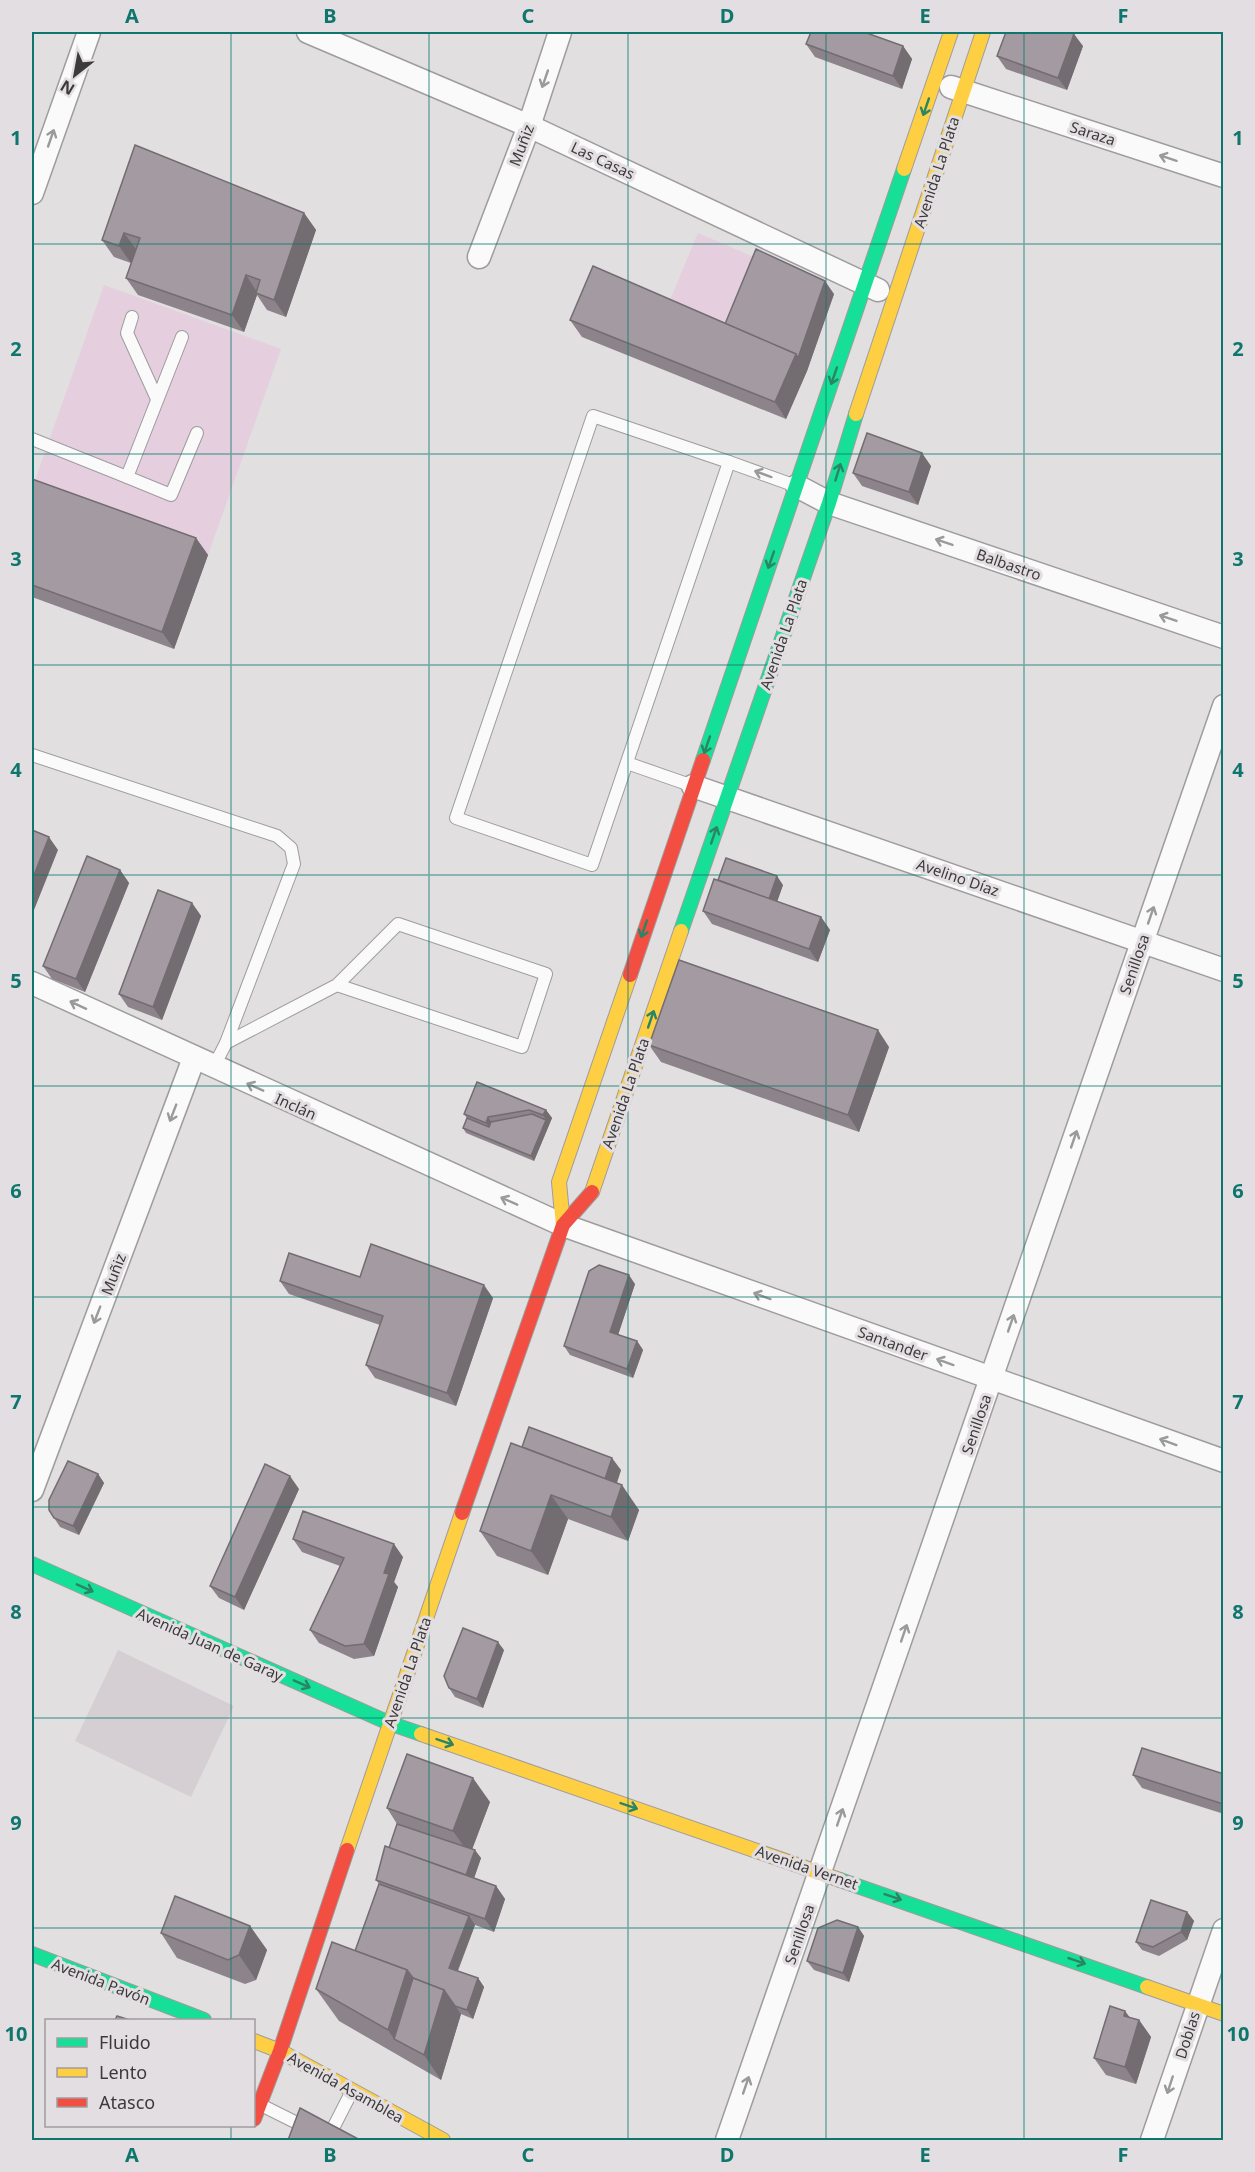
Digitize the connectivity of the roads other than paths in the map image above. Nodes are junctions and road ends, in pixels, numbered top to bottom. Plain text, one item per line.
1 (89, 32) edge
2 (308, 32) edge
3 (560, 32) edge
4 (951, 32) edge
5 (983, 32) edge
6 (934, 81) junction
7 (963, 91) junction
8 (529, 126) junction
9 (1224, 176) edge
10 (32, 193) edge
11 (479, 257) dead end
12 (866, 284) junction
13 (893, 298) junction
14 (132, 318) dead end
15 (182, 337) dead end
16 (157, 399) junction
17 (197, 433) dead end
18 (32, 439) edge
19 (729, 462) junction
20 (126, 477) junction
21 (797, 486) junction
22 (829, 503) junction
23 (1224, 637) edge
24 (1224, 706) edge
25 (32, 755) edge
26 (627, 763) junction
27 (693, 786) junction
28 (727, 797) junction
29 (1142, 941) junction
30 (1224, 970) edge
31 (32, 983) edge
32 (337, 985) junction
33 (226, 1043) junction
34 (203, 1063) junction
35 (563, 1225) junction
36 (992, 1378) junction
37 (1224, 1461) edge
38 (32, 1490) edge
39 (32, 1564) edge
40 (389, 1723) junction
41 (821, 1872) junction
42 (1224, 1930) edge
43 (32, 1954) edge
44 (1197, 2004) junction
45 (1224, 2013) edge
46 (201, 2019) edge
47 (255, 2041) edge
48 (280, 2051) junction
49 (352, 2091) junction
50 (260, 2104) junction
51 (255, 2116) edge
52 (443, 2140) edge
53 (727, 2140) edge
54 (1152, 2140) edge

10 -> 1 street
2 - 8 street, Las Casas
3 -> 8 street, Muñiz
4 - 6 main road, Avenida La Plata
5 - 7 main road, Avenida La Plata
6 - 7 street, Saraza
6 -> 12 main road, Avenida La Plata
9 -> 7 street, Saraza
7 - 13 main road, Avenida La Plata
8 - 11 street, Muñiz
8 - 12 street, Las Casas
12 - 13 street, Las Casas
12 -> 21 main road, Avenida La Plata
22 -> 13 main road, Avenida La Plata
14 - 16 lane
15 - 16 lane
16 - 20 lane
17 - 20 lane
18 - 20 lane
21 -> 19 lane
19 - 26 lane
19 - 26 lane
21 - 22 street, Balbastro
21 -> 27 main road, Avenida La Plata
23 -> 22 street, Balbastro
22 - 28 main road, Avenida La Plata
29 -> 24 street, Senillosa
25 - 33 lane
26 - 27 lane
27 - 28 street, Avelino Díaz
27 -> 35 main road, Avenida La Plata
28 - 29 street, Avelino Díaz
35 -> 28 main road, Avenida La Plata
29 - 30 street, Avelino Díaz
36 -> 29 street, Senillosa
34 -> 31 street, Inclán
32 - 32 lane
32 - 33 lane
33 - 34 lane
35 -> 34 street, Inclán
34 -> 38 street, Muñiz
36 -> 35 street, Santander
35 - 40 main road, Avenida La Plata
37 -> 36 street, Santander
41 -> 36 street, Senillosa
39 -> 40 main road, Avenida Juan de Garay
40 -> 41 main road, Avenida Vernet
40 - 48 main road, Avenida La Plata
41 -> 44 main road, Avenida Vernet
53 -> 41 street, Senillosa
42 - 44 street, Doblas
43 - 46 main road, Avenida Pavón
44 - 45 main road, Avenida Vernet
44 -> 54 street, Doblas
47 - 48 main road
48 - 49 main road, Avenida Asamblea
48 - 50 main road, Avenida La Plata
49 - 50 lane
49 - 52 main road, Avenida Asamblea
50 - 51 main road, Avenida La Plata

